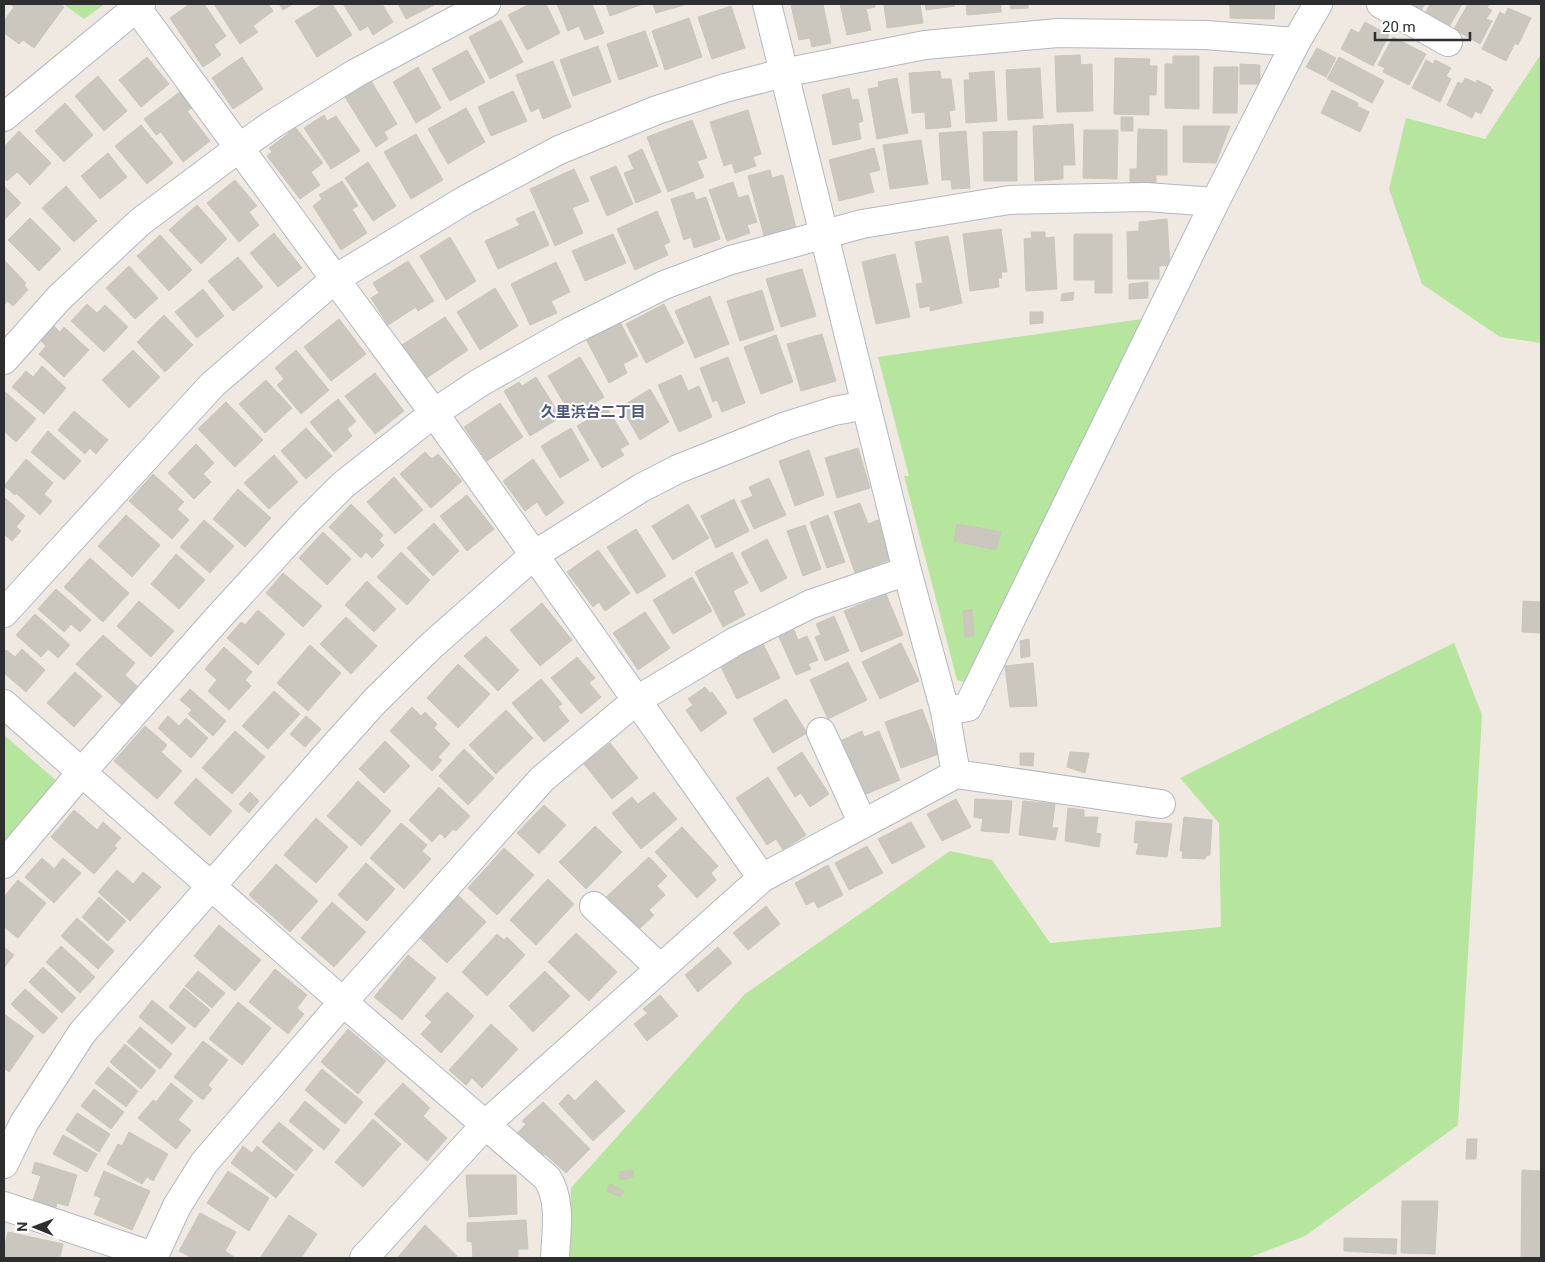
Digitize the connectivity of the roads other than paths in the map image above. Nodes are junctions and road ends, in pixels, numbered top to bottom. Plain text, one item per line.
1 (486, 4) edge
2 (767, 4) edge
3 (1318, 4) edge
4 (1380, 4) edge
5 (139, 5) edge
6 (1296, 42) junction
7 (1448, 42) dead end
8 (783, 73) junction
9 (4, 117) edge
10 (239, 148) junction
11 (1215, 202) junction
12 (823, 233) junction
13 (335, 280) junction
14 (4, 360) edge
15 (866, 405) junction
16 (434, 413) junction
17 (534, 555) junction
18 (907, 571) junction
19 (4, 613) edge
20 (637, 700) junction
21 (4, 704) edge
22 (945, 711) junction
23 (820, 732) dead end
24 (81, 773) junction
25 (956, 774) junction
26 (1161, 804) dead end
27 (863, 824) junction
28 (4, 864) edge
29 (762, 878) junction
30 (212, 887) junction
31 (594, 906) dead end
32 (660, 968) junction
33 (343, 1002) junction
34 (486, 1124) junction
35 (4, 1164) edge
36 (4, 1206) edge
37 (153, 1257) edge
38 (364, 1258) edge
39 (555, 1258) edge

1 - 10 street
2 - 8 street
3 - 6 street
4 - 7 street
5 - 9 street
5 - 10 street
6 - 8 street
6 - 11 street
8 - 12 street
8 - 13 street
10 - 13 street
10 - 14 street
11 - 12 street
11 - 22 street
12 - 15 street
12 - 16 street
13 - 16 street
13 - 19 street
15 - 17 street
15 - 18 street
16 - 17 street
16 - 24 street
17 - 20 street
17 - 30 street
18 - 20 street
18 - 22 street
20 - 29 street
20 - 33 street
21 - 24 street
22 - 25 street
23 - 27 street
24 - 28 street
24 - 30 street
25 - 26 street
25 - 27 street
27 - 29 street
29 - 32 street
30 - 33 street
30 - 35 street
31 - 32 street
32 - 34 street
33 - 34 street
33 - 37 street
34 - 38 street
34 - 39 street
36 - 37 street

